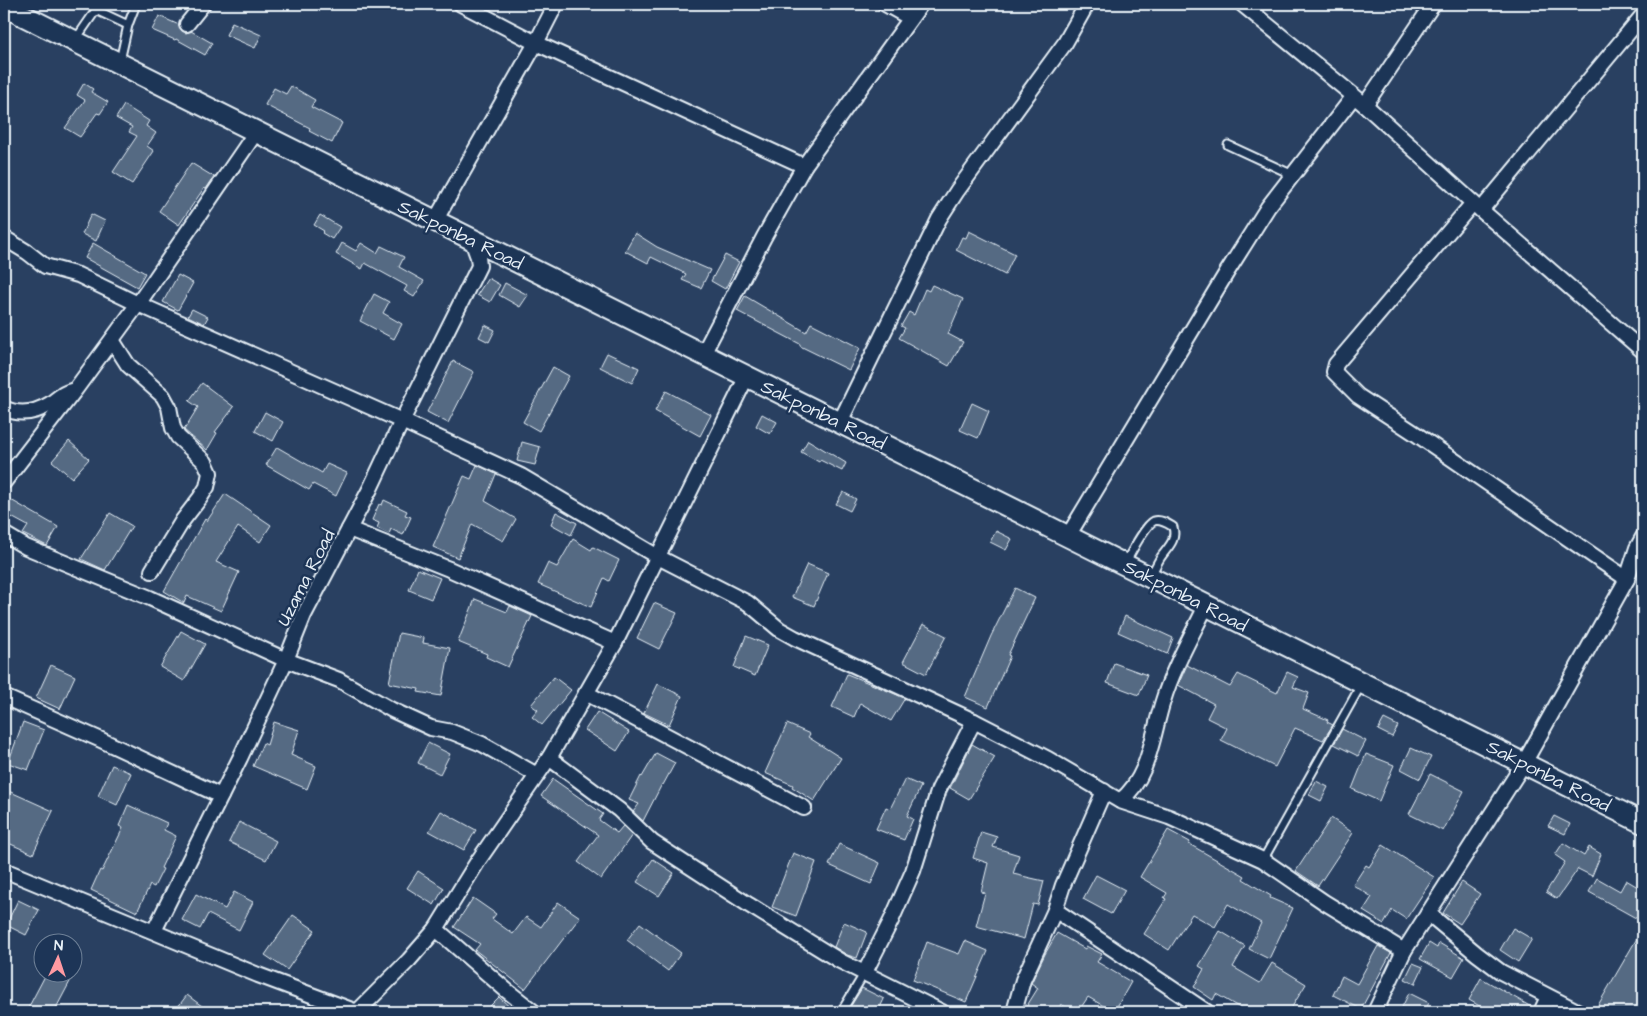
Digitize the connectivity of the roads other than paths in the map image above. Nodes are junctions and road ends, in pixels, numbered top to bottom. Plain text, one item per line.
1 (136, 4) edge
2 (204, 4) edge
3 (461, 4) edge
4 (556, 4) edge
5 (885, 4) edge
6 (921, 4) edge
7 (1087, 4) edge
8 (1242, 4) edge
9 (1434, 4) edge
10 (98, 7) edge
11 (6, 11) edge
12 (1643, 15) edge
13 (910, 18) junction
14 (187, 24) dead end
15 (128, 25) junction
16 (74, 41) junction
17 (536, 43) junction
18 (119, 63) junction
19 (1354, 96) junction
20 (1365, 105) junction
21 (256, 132) junction
22 (1228, 145) dead end
23 (804, 166) junction
24 (1293, 176) junction
25 (1477, 207) junction
26 (436, 221) junction
27 (4, 238) edge
28 (471, 238) junction
29 (138, 304) junction
30 (112, 340) junction
31 (1643, 351) edge
32 (703, 354) junction
33 (747, 376) junction
34 (75, 390) junction
35 (4, 408) edge
36 (402, 421) junction
37 (840, 422) junction
38 (4, 482) edge
39 (349, 530) junction
40 (4, 534) edge
41 (1068, 536) junction
42 (1643, 537) edge
43 (658, 557) junction
44 (1125, 564) junction
45 (152, 571) dead end
46 (1150, 576) junction
47 (1627, 579) junction
48 (1206, 606) junction
49 (615, 643) junction
50 (286, 660) junction
51 (1363, 682) junction
52 (586, 693) junction
53 (4, 697) edge
54 (974, 721) junction
55 (549, 758) junction
56 (1524, 763) junction
57 (537, 775) junction
58 (1104, 791) junction
59 (221, 796) junction
60 (1120, 801) junction
61 (804, 808) dead end
62 (1643, 823) edge
63 (1263, 860) junction
64 (4, 870) edge
65 (1055, 910) junction
66 (1428, 914) junction
67 (436, 929) junction
68 (154, 931) junction
69 (1404, 950) junction
70 (864, 974) junction
71 (1548, 997) junction
72 (534, 1012) edge
73 (841, 1012) edge
74 (942, 1012) edge
75 (1014, 1012) edge
76 (1208, 1012) edge
77 (1375, 1012) edge
78 (1540, 1012) edge
79 (1579, 1012) edge

1 - 15 lane
2 - 14 street
3 - 17 street
4 - 17 street
5 - 13 street
6 - 13 street
7 - 37 street
8 - 19 street
9 - 20 street
10 - 15 lane
10 - 16 lane
11 - 16 main road, Sakponba Road
12 - 25 street
13 - 23 street
15 - 18 lane
16 - 18 main road, Sakponba Road
17 - 23 street
17 - 26 street
18 - 21 main road, Sakponba Road
19 - 20 street
19 - 24 street
20 - 25 street
21 - 26 main road, Sakponba Road
21 - 29 street
22 - 24 lane
23 - 32 street
24 - 41 street
25 - 31 street
25 - 47 street
26 - 28 main road, Sakponba Road
27 - 29 street
28 - 32 main road, Sakponba Road
28 - 36 street, Uzama Road
29 - 30 street
29 - 36 street
30 - 34 street
30 - 45 street
32 - 33 main road, Sakponba Road
33 - 37 main road, Sakponba Road
33 - 43 street
34 - 35 street
34 - 38 street
36 - 39 street, Uzama Road
36 - 43 street
37 - 41 main road, Sakponba Road
39 - 49 street
39 - 50 street, Uzama Road
40 - 50 street
41 - 44 main road, Sakponba Road
42 - 47 street
43 - 49 street
43 - 54 street
44 - 46 main road, Sakponba Road
44 - 46 lane
46 - 48 main road, Sakponba Road
47 - 56 street
48 - 51 main road, Sakponba Road
48 - 60 street
49 - 52 street
50 - 57 street
50 - 59 street, Uzama Road
51 - 56 main road, Sakponba Road
51 - 63 lane
52 - 55 street
52 - 61 street
53 - 59 street
54 - 58 street
54 - 70 street
55 - 57 street
55 - 70 street
56 - 62 main road, Sakponba Road
56 - 66 street
57 - 67 street
58 - 60 street
58 - 65 street
59 - 68 street, Uzama Road
60 - 63 street
63 - 69 street
64 - 68 street
65 - 75 street
65 - 76 street
66 - 69 street
66 - 71 street
67 - 68 street
67 - 72 street
69 - 77 street
70 - 73 lane
70 - 74 street
71 - 78 street
71 - 79 street

